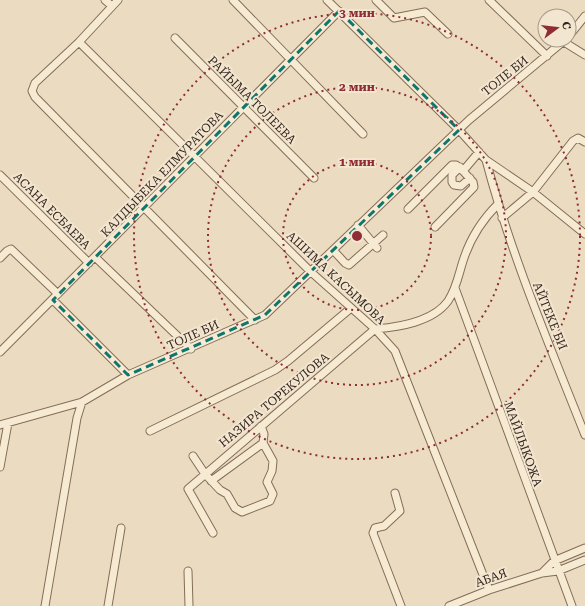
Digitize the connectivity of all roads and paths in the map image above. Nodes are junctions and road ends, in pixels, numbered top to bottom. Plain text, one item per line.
1 (105, 0) edge
2 (118, 0) edge
3 (233, 0) edge
4 (376, 0) edge
5 (489, 0) edge
6 (330, 1) edge
7 (112, 6) junction
8 (339, 11) junction
9 (585, 16) edge
10 (577, 26) edge
11 (448, 34) dead end
12 (175, 38) dead end
13 (79, 42) junction
14 (556, 48) edge
15 (574, 48) edge
16 (585, 55) edge
17 (547, 56) junction
18 (291, 59) junction
19 (243, 106) junction
20 (457, 132) junction
21 (363, 134) dead end
22 (585, 142) edge
23 (479, 152) junction
24 (194, 158) junction
25 (486, 160) junction
26 (461, 169) junction
27 (0, 175) edge
28 (314, 178) dead end
29 (470, 178) junction
30 (533, 192) junction
31 (498, 204) junction
32 (144, 207) junction
33 (408, 209) dead end
34 (502, 218) junction
35 (358, 225) junction
36 (435, 227) dead end
37 (585, 234) edge
38 (383, 235) dead end
39 (376, 246) junction
40 (333, 250) junction
41 (96, 257) junction
42 (0, 258) edge
43 (89, 263) junction
44 (311, 272) junction
45 (455, 288) junction
46 (58, 294) junction
47 (52, 300) junction
48 (352, 308) junction
49 (256, 320) junction
50 (375, 328) junction
51 (191, 349) junction
52 (0, 352) edge
53 (128, 375) junction
54 (82, 402) junction
55 (8, 423) junction
56 (0, 425) edge
57 (261, 426) junction
58 (150, 431) dead end
59 (585, 435) edge
60 (263, 443) junction
61 (193, 456) dead end
62 (0, 468) edge
63 (205, 474) junction
64 (211, 481) junction
65 (395, 493) dead end
66 (121, 528) dead end
67 (213, 533) dead end
68 (585, 548) edge
69 (585, 560) edge
70 (554, 561) junction
71 (558, 571) junction
72 (188, 572) dead end
73 (542, 572) junction
74 (489, 590) junction
75 (45, 606) edge
76 (108, 606) edge
77 (189, 606) edge
78 (401, 606) edge
79 (449, 606) edge
80 (572, 606) edge

1 - 7 street
2 - 7 street
3 - 18 street
4 - 11 street
5 - 17 street
6 - 8 street
7 - 13 street
8 - 18 street, КАЛДЫБЕКА ЕЛМУРАТОВА
8 - 20 street
9 - 10 street
12 - 19 street, РАЙЫМА ТОЛЕЕВА
13 - 24 street, АШИМА КАСЫМОВА
13 - 32 street
14 - 17 street, ТОЛЕ БИ
15 - 16 street
17 - 20 street, ТОЛЕ БИ
18 - 19 street, КАЛДЫБЕКА ЕЛМУРАТОВА
18 - 21 street
19 - 24 street, КАЛДЫБЕКА ЕЛМУРАТОВА
19 - 28 street, РАЙЫМА ТОЛЕЕВА
20 - 23 street
20 - 35 street, ТОЛЕ БИ
22 - 30 street
23 - 25 street
23 - 26 street
24 - 32 street, КАЛДЫБЕКА ЕЛМУРАТОВА
24 - 44 street, АШИМА КАСЫМОВА
25 - 30 street
25 - 31 street, АЙТЕКЕ БИ
26 - 29 street
26 - 29 street
26 - 33 street
27 - 43 street, АСАНА ЕСБАЕВА
29 - 36 street
30 - 34 street
30 - 37 street
31 - 34 street, АЙТЕКЕ БИ
31 - 45 street
32 - 41 street, КАЛДЫБЕКА ЕЛМУРАТОВА
32 - 49 street
34 - 59 street, АЙТЕКЕ БИ
35 - 39 street
35 - 40 street, ТОЛЕ БИ
38 - 39 street
39 - 40 street
40 - 44 street, ТОЛЕ БИ
41 - 43 street, КАЛДЫБЕКА ЕЛМУРАТОВА
41 - 51 street
42 - 46 street
43 - 46 street, КАЛДЫБЕКА ЕЛМУРАТОВА
44 - 48 street, АШИМА КАСЫМОВА
44 - 49 street, ТОЛЕ БИ
45 - 50 street
45 - 70 street, МАЙЛЫКОЖА
46 - 47 street, КАЛДЫБЕКА ЕЛМУРАТОВА
47 - 52 street, КАЛДЫБЕКА ЕЛМУРАТОВА
47 - 53 street
48 - 50 street, АШИМА КАСЫМОВА
48 - 58 street, НАЗИРА ТОРЕКУЛОВА
49 - 51 street, ТОЛЕ БИ
50 - 57 street, НАЗИРА ТОРЕКУЛОВА
50 - 74 street, АШИМА КАСЫМОВА
51 - 53 street, ТОЛЕ БИ
53 - 54 street, ТОЛЕ БИ
54 - 55 street, ТОЛЕ БИ
54 - 75 street
55 - 56 street, ТОЛЕ БИ
55 - 62 street
57 - 60 street
57 - 63 street, НАЗИРА ТОРЕКУЛОВА
60 - 64 street
60 - 64 street
61 - 63 street
63 - 64 street
63 - 67 street, НАЗИРА ТОРЕКУЛОВА
65 - 78 street
66 - 76 street
68 - 70 street, АБАЯ
69 - 71 street, АБАЯ
70 - 71 street, МАЙЛЫКОЖА
70 - 73 street, АБАЯ
71 - 73 street, АБАЯ
71 - 80 street, МАЙЛЫКОЖА
72 - 77 street
73 - 74 street, АБАЯ
74 - 79 street, АБАЯ

